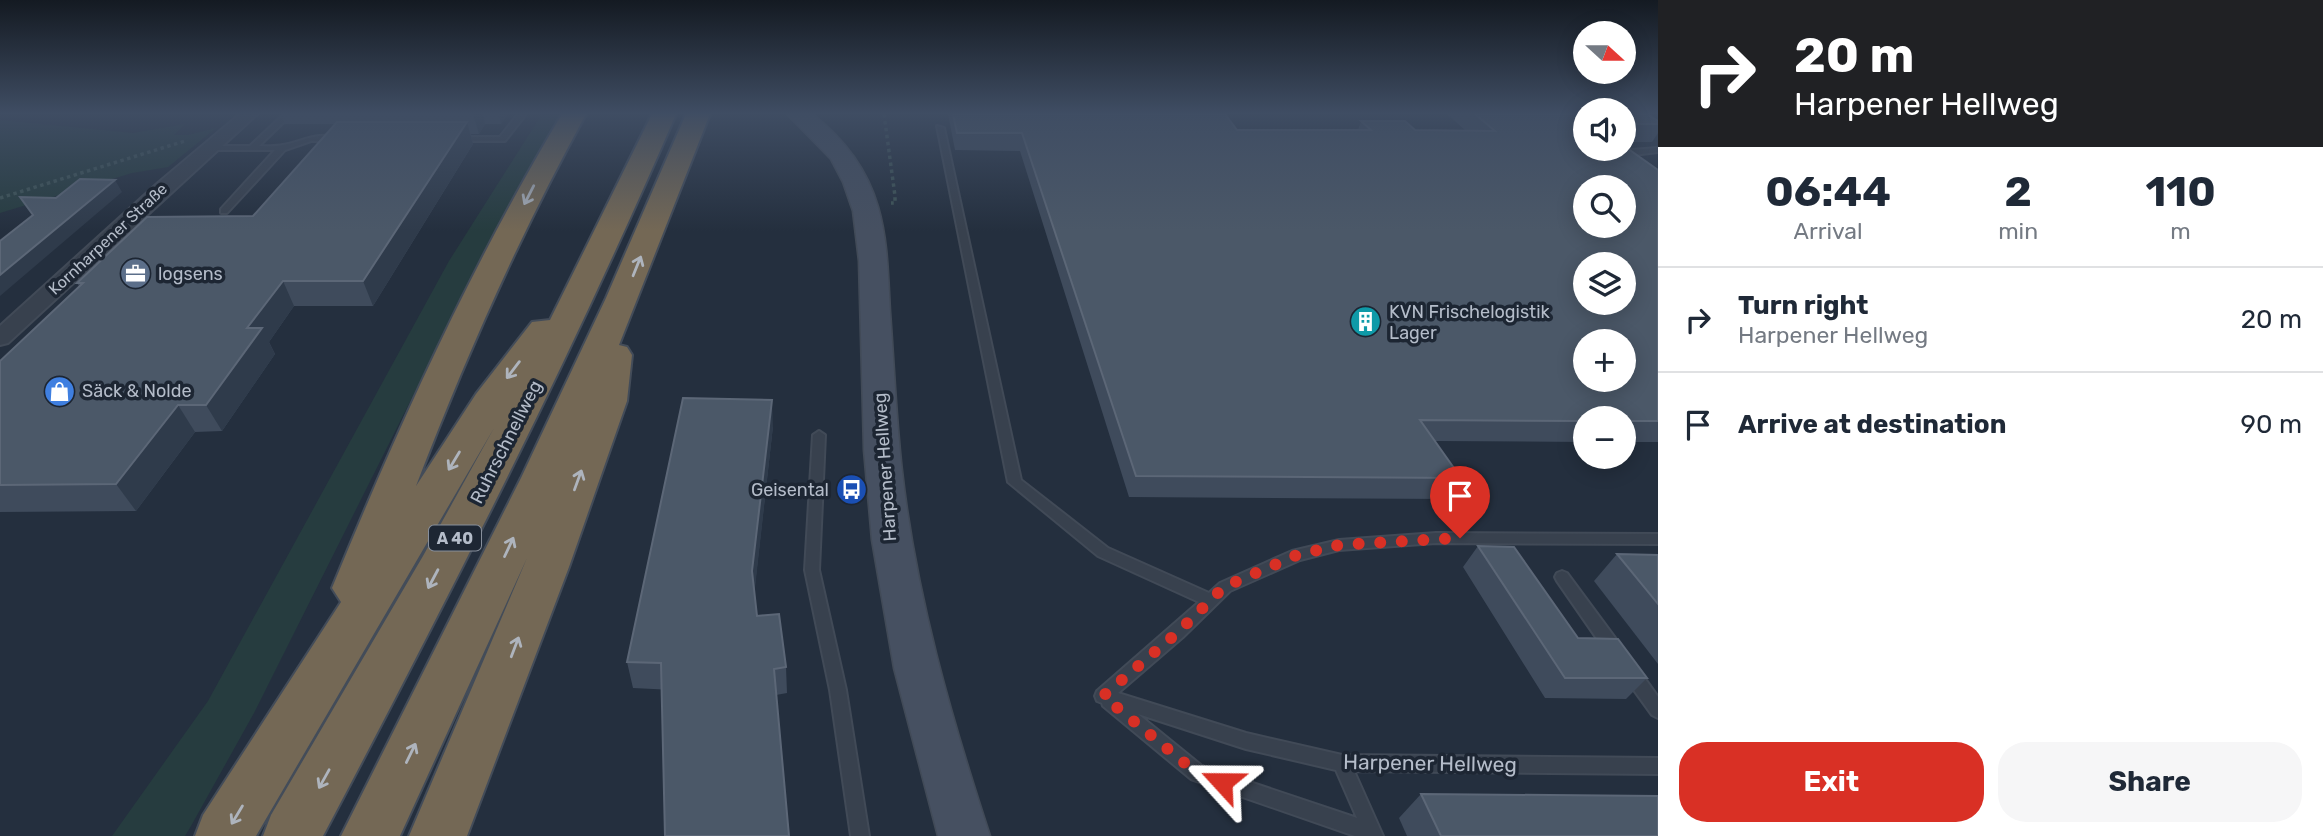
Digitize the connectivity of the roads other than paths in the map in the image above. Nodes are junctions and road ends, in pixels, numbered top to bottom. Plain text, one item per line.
1 (203, 153) edge
2 (277, 153) edge
3 (550, 153) edge
4 (646, 153) edge
5 (682, 153) edge
6 (840, 153) edge
7 (945, 153) edge
8 (1623, 161) edge
9 (1628, 165) edge
10 (224, 211) dead end
11 (609, 235) junction
12 (621, 305) junction
13 (0, 338) edge
14 (819, 435) dead end
15 (1658, 539) edge
16 (1562, 577) dead end
17 (1209, 600) junction
18 (1103, 696) junction
19 (491, 710) junction
20 (1658, 710) edge
21 (298, 715) junction
22 (1342, 763) junction
23 (1658, 766) edge
24 (1373, 835) edge
25 (224, 836) edge
26 (292, 836) edge
27 (370, 836) edge
28 (439, 836) edge
29 (454, 836) edge
30 (860, 836) edge
31 (964, 836) edge

1 - 13 street, Kornharpener Straße
2 - 10 lane
3 -> 21 highway
4 - 11 highway, Ruhrschnellweg / A 40
12 -> 5 highway, A 40
6 - 31 main road, Harpener Hellweg
7 - 17 lane
8 - 9 lane
11 -> 21 highway
11 -> 26 highway, Ruhrschnellweg / A 40
19 -> 12 highway
27 -> 12 highway, A 40
14 - 30 lane
15 - 17 lane
16 - 20 lane
17 - 18 lane
18 - 22 lane, Harpener Hellweg
18 - 24 lane
19 - 28 highway
19 - 29 highway
21 -> 25 highway
22 - 23 lane, Harpener Hellweg
22 - 24 lane

